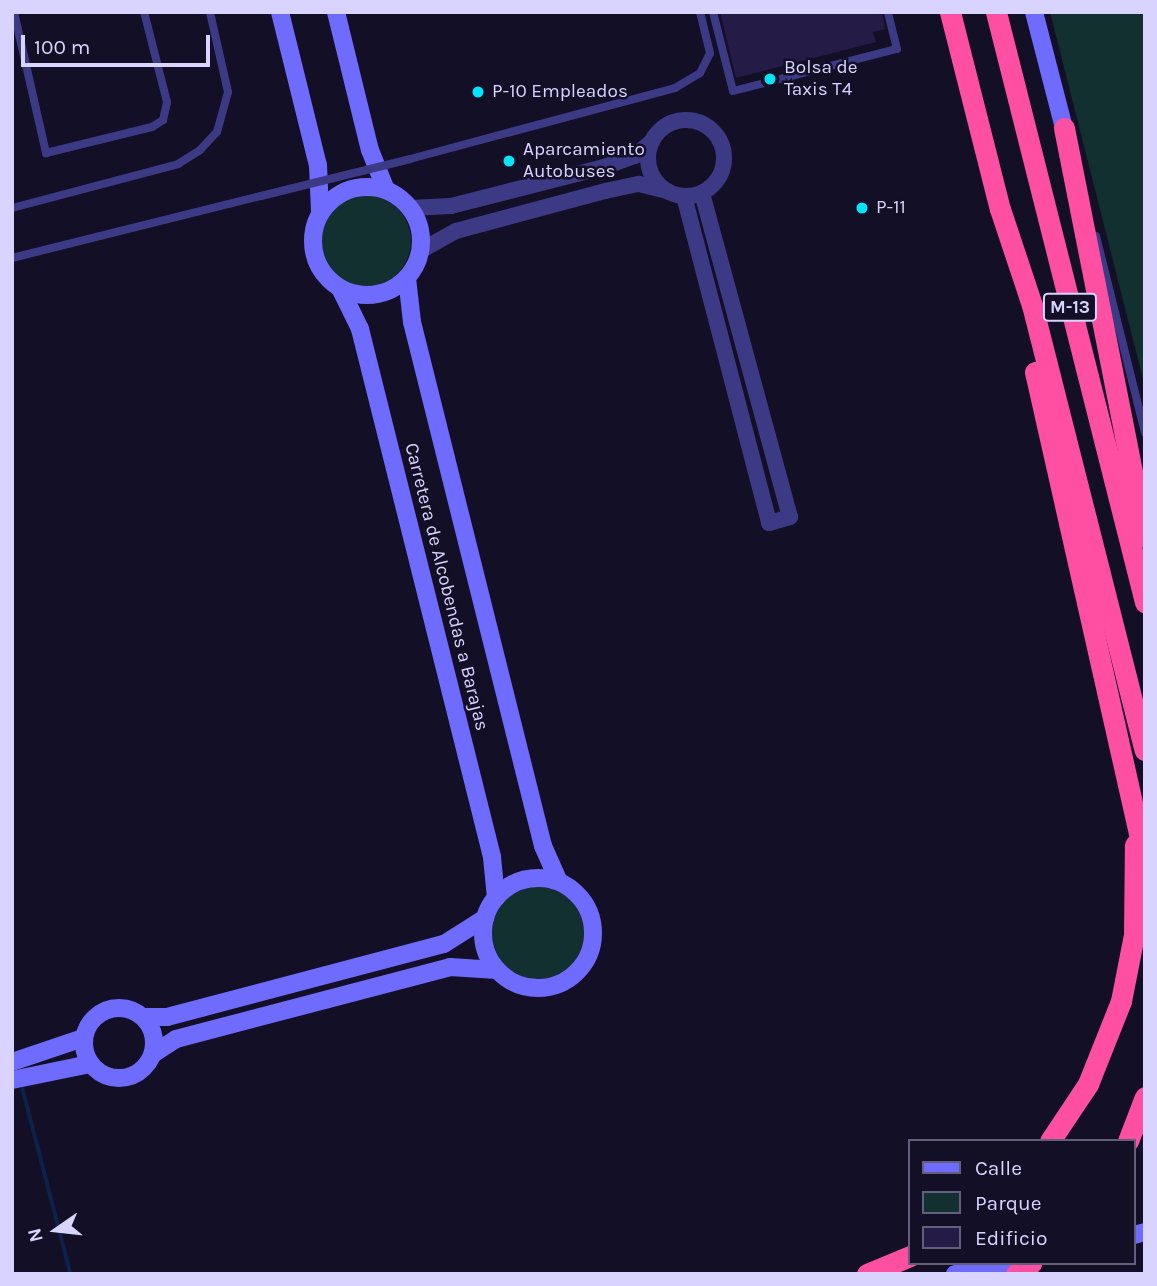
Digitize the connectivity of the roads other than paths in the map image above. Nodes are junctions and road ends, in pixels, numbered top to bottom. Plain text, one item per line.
1 (14, 12) edge
2 (144, 12) edge
3 (210, 12) edge
4 (280, 12) edge
5 (336, 12) edge
6 (700, 12) edge
7 (713, 12) edge
8 (887, 12) edge
9 (950, 12) edge
10 (996, 12) edge
11 (1034, 12) edge
12 (1064, 128) junction
13 (652, 141) junction
14 (386, 190) junction
15 (667, 191) junction
16 (702, 193) junction
17 (684, 196) junction
18 (12, 208) edge
19 (410, 208) junction
20 (1000, 209) junction
21 (320, 211) junction
22 (420, 251) junction
23 (12, 258) edge
24 (407, 278) junction
25 (341, 290) junction
26 (1145, 433) edge
27 (1145, 537) edge
28 (1145, 602) edge
29 (1145, 750) edge
30 (1127, 784) junction
31 (1145, 859) edge
32 (559, 882) junction
33 (496, 898) junction
34 (485, 918) junction
35 (497, 970) junction
36 (144, 1017) junction
37 (83, 1038) junction
38 (153, 1054) junction
39 (12, 1062) edge
40 (90, 1064) junction
41 (12, 1080) edge
42 (1145, 1097) edge
43 (1051, 1139) edge
44 (1129, 1139) edge
45 (908, 1257) edge
46 (999, 1265) edge
47 (867, 1274) edge
48 (956, 1274) edge

1 - 2 lane
3 - 18 lane
4 - 21 street
5 - 14 street
6 - 23 lane, bridge
7 - 8 lane
9 - 20 highway, M-13
10 - 28 highway, M-13
11 - 12 street
12 - 26 lane
12 - 27 highway
13 - 15 street
13 - 16 street
13 - 19 street
14 - 19 street
14 - 21 street
15 - 17 street
15 - 22 street
16 - 17 street
16 - 17 street
19 - 22 street
20 - 29 highway, M-13
20 - 30 highway
21 - 25 street
22 - 24 street
24 - 25 street
24 - 32 street, Carretera de Alcobendas a Barajas
25 - 33 street, Carretera de Alcobendas a Barajas
30 - 31 highway
30 - 43 highway
32 - 33 street
32 - 35 street
33 - 34 street
34 - 35 street
34 - 36 street
35 - 38 street
36 - 37 street
36 - 38 street
37 - 39 street
37 - 40 street
38 - 40 street
40 - 41 street
42 - 44 highway
45 - 47 highway
46 - 48 street

